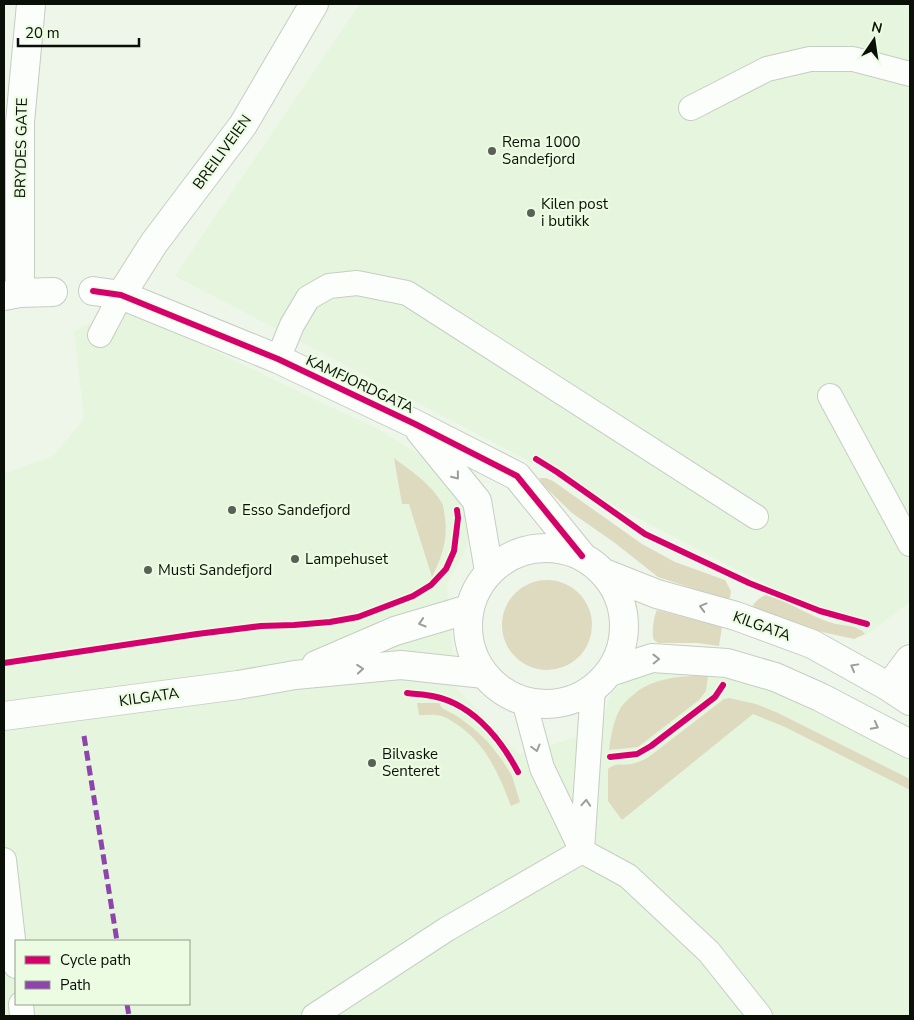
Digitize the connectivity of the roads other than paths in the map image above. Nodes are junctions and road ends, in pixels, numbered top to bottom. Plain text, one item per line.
1 (31, 4) edge
2 (314, 4) edge
3 (910, 74) edge
4 (691, 108) dead end
5 (93, 291) dead end
6 (53, 292) dead end
7 (12, 294) edge
8 (121, 294) junction
9 (100, 335) dead end
10 (278, 359) junction
11 (830, 396) dead end
12 (415, 424) junction
13 (756, 517) dead end
14 (910, 544) edge
15 (582, 556) junction
16 (489, 571) junction
17 (604, 574) junction
18 (469, 609) junction
19 (910, 659) edge
20 (484, 674) junction
21 (294, 675) junction
22 (601, 680) junction
23 (900, 694) edge
24 (524, 701) junction
25 (4, 716) edge
26 (910, 744) edge
27 (582, 851) junction
28 (4, 860) edge
29 (15, 957) edge
30 (314, 1016) edge
31 (760, 1016) edge

1 - 7 main road, BRYDES GATE
2 - 8 main road, BREILIVEIEN
3 - 4 lane
5 - 8 main road, KAMFJORDGATA
6 - 7 main road
8 - 9 lane
8 - 10 main road, KAMFJORDGATA
10 - 12 main road, KAMFJORDGATA
10 - 13 lane
11 - 14 lane
12 - 15 main road, KAMFJORDGATA
12 -> 16 main road, KAMFJORDGATA
15 - 16 main road
15 - 17 main road
16 - 18 main road
17 - 22 main road
23 -> 17 main road, KILGATA
18 - 20 main road
18 -> 21 main road, KILGATA
19 - 23 main road
21 -> 20 main road, KILGATA
20 - 24 main road
21 - 25 main road, KILGATA
22 - 24 main road
22 -> 26 main road
27 -> 22 lane
24 -> 27 lane
27 - 30 lane
27 - 31 lane
28 - 29 lane

